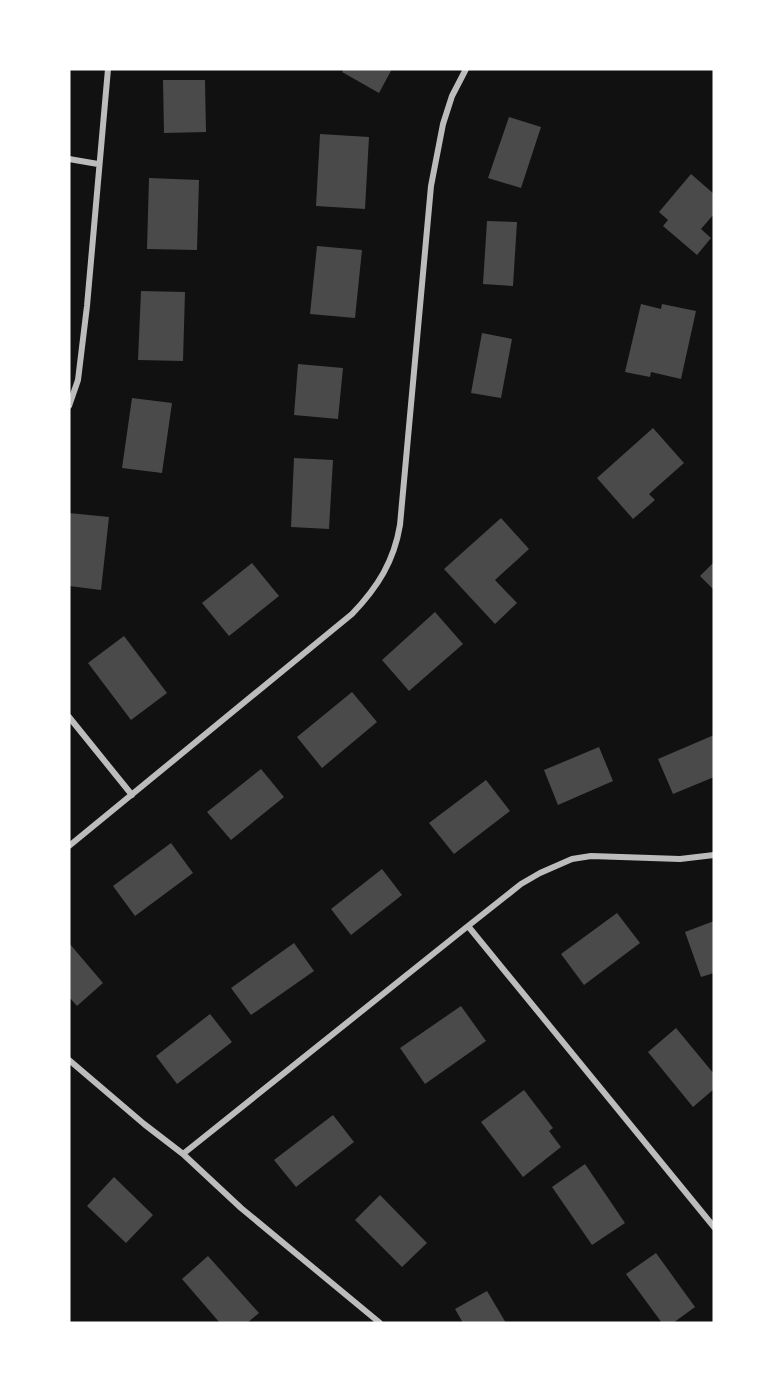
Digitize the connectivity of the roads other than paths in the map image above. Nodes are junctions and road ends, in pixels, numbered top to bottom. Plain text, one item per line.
1 (108, 69) edge
2 (466, 69) edge
3 (69, 159) edge
4 (98, 164) junction
5 (69, 406) edge
6 (69, 717) edge
7 (132, 795) junction
8 (69, 846) edge
9 (714, 855) edge
10 (468, 926) junction
11 (69, 1060) edge
12 (183, 1154) junction
13 (714, 1227) edge
14 (380, 1323) edge

1 - 4 street
2 - 7 street
3 - 4 street
4 - 5 street
6 - 7 street
7 - 8 street
9 - 10 street
10 - 12 street
10 - 13 street
11 - 12 street
12 - 14 street

